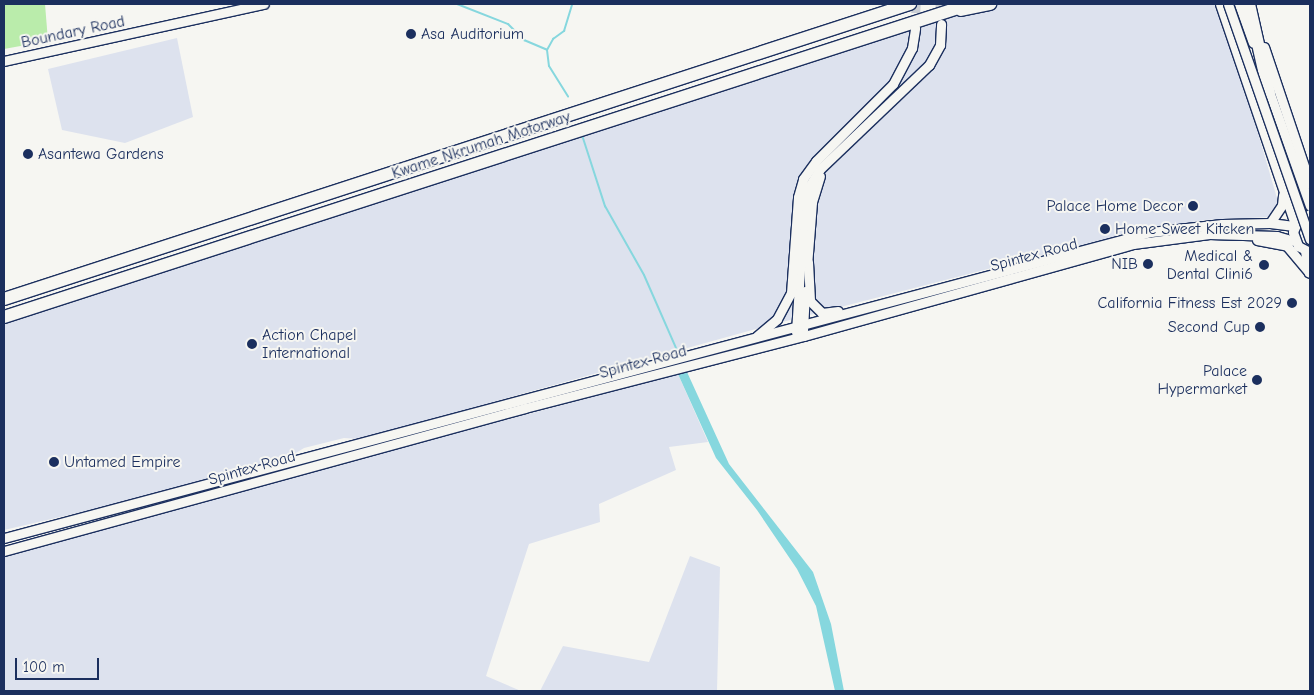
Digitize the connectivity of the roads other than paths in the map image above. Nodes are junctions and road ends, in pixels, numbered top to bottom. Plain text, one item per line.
1 (264, 4) edge
2 (910, 4) edge
3 (970, 4) edge
4 (990, 4) edge
5 (1220, 4) edge
6 (1228, 4) edge
7 (1239, 4) edge
8 (1249, 4) edge
9 (1255, 4) edge
10 (949, 11) junction
11 (941, 24) tunnel mouth
12 (915, 28) tunnel mouth
13 (4, 61) edge
14 (1269, 93) junction
15 (860, 132) junction
16 (845, 133) junction
17 (828, 162) junction
18 (1310, 184) edge
19 (1283, 195) junction
20 (1310, 206) edge
21 (1310, 214) edge
22 (1270, 223) junction
23 (1294, 225) junction
24 (1238, 234) junction
25 (1310, 239) edge
26 (1294, 241) junction
27 (1307, 251) edge
28 (808, 262) junction
29 (1310, 274) edge
30 (948, 286) junction
31 (4, 299) edge
32 (4, 317) edge
33 (799, 327) junction
34 (800, 338) junction
35 (752, 339) junction
36 (4, 538) edge
37 (4, 550) edge

1 - 13 main road, Boundary Road
2 - 31 highway, Kwame Nkrumah Motorway
3 - 10 highway, Kwame Nkrumah Motorway
4 - 10 highway
5 - 19 main road
6 - 25 main road, bridge
7 - 14 main road
8 - 14 highway
9 - 18 main road
10 - 32 highway, Kwame Nkrumah Motorway
11 - 15 main road
12 - 16 main road
14 - 20 main road
15 - 16 main road
15 - 17 main road
16 - 35 main road
17 - 28 main road
17 - 33 main road
19 - 22 main road
19 - 23 main road
21 - 23 main road
22 - 23 main road, Spintex Road
22 - 30 main road, Spintex Road
23 - 26 main road
24 - 26 main road, Spintex Road
24 - 29 main road
24 - 34 main road, Spintex Road
26 - 27 main road
27 - 29 main road
28 - 30 main road
28 - 33 main road
30 - 33 main road, Spintex Road
33 - 34 main road
33 - 35 main road, Spintex Road
34 - 37 main road, Spintex Road
35 - 36 main road, Spintex Road

